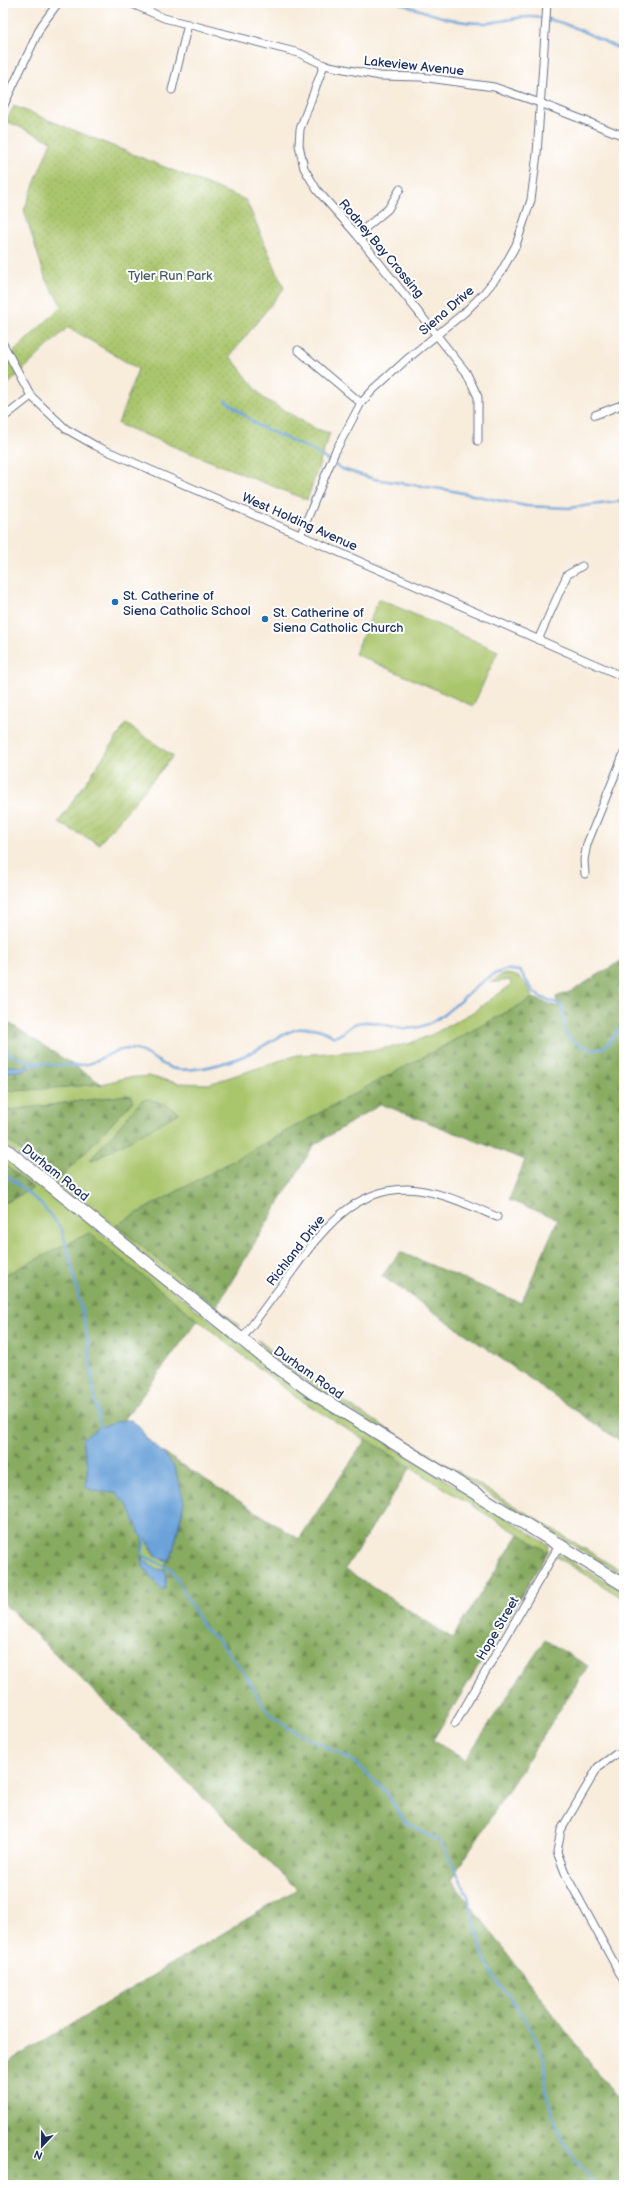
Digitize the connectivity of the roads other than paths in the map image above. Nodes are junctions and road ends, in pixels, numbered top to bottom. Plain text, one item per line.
1 (58, 3) edge
2 (130, 3) edge
3 (547, 3) edge
4 (188, 24) junction
5 (324, 65) junction
6 (172, 90) dead end
7 (540, 103) junction
8 (3, 107) edge
9 (624, 136) edge
10 (400, 189) dead end
11 (357, 235) junction
12 (437, 334) junction
13 (3, 344) edge
14 (298, 350) dead end
15 (31, 396) junction
16 (361, 403) junction
17 (624, 404) edge
18 (595, 415) dead end
19 (3, 418) edge
20 (478, 440) dead end
21 (301, 534) junction
22 (582, 566) dead end
23 (538, 640) junction
24 (624, 677) edge
25 (624, 753) edge
26 (585, 874) dead end
27 (3, 1147) edge
28 (497, 1217) dead end
29 (242, 1340) junction
30 (560, 1544) junction
31 (624, 1585) edge
32 (455, 1724) dead end
33 (624, 1754) edge
34 (624, 1981) edge

1 - 8 street
2 - 4 street, Lakeview Avenue
3 - 7 street, Siena Drive
4 - 5 street, Lakeview Avenue
4 - 6 street
5 - 7 street, Lakeview Avenue
5 - 11 street, Rodney Bay Crossing
7 - 9 street, Lakeview Avenue
7 - 12 street, Siena Drive
10 - 11 street
11 - 12 street, Rodney Bay Crossing
12 - 16 street, Siena Drive
12 - 20 street, Rodney Bay Crossing
13 - 15 street, West Holding Avenue
14 - 16 street
15 - 19 street
15 - 21 street, West Holding Avenue
16 - 21 street, Siena Drive
17 - 18 street
21 - 23 street, West Holding Avenue
22 - 23 street
23 - 24 street, West Holding Avenue
25 - 26 street
27 - 29 main road, Durham Road
28 - 29 street, Richland Drive
29 - 30 main road, Durham Road
30 - 31 main road, Durham Road
30 - 32 street, Hope Street
33 - 34 street

